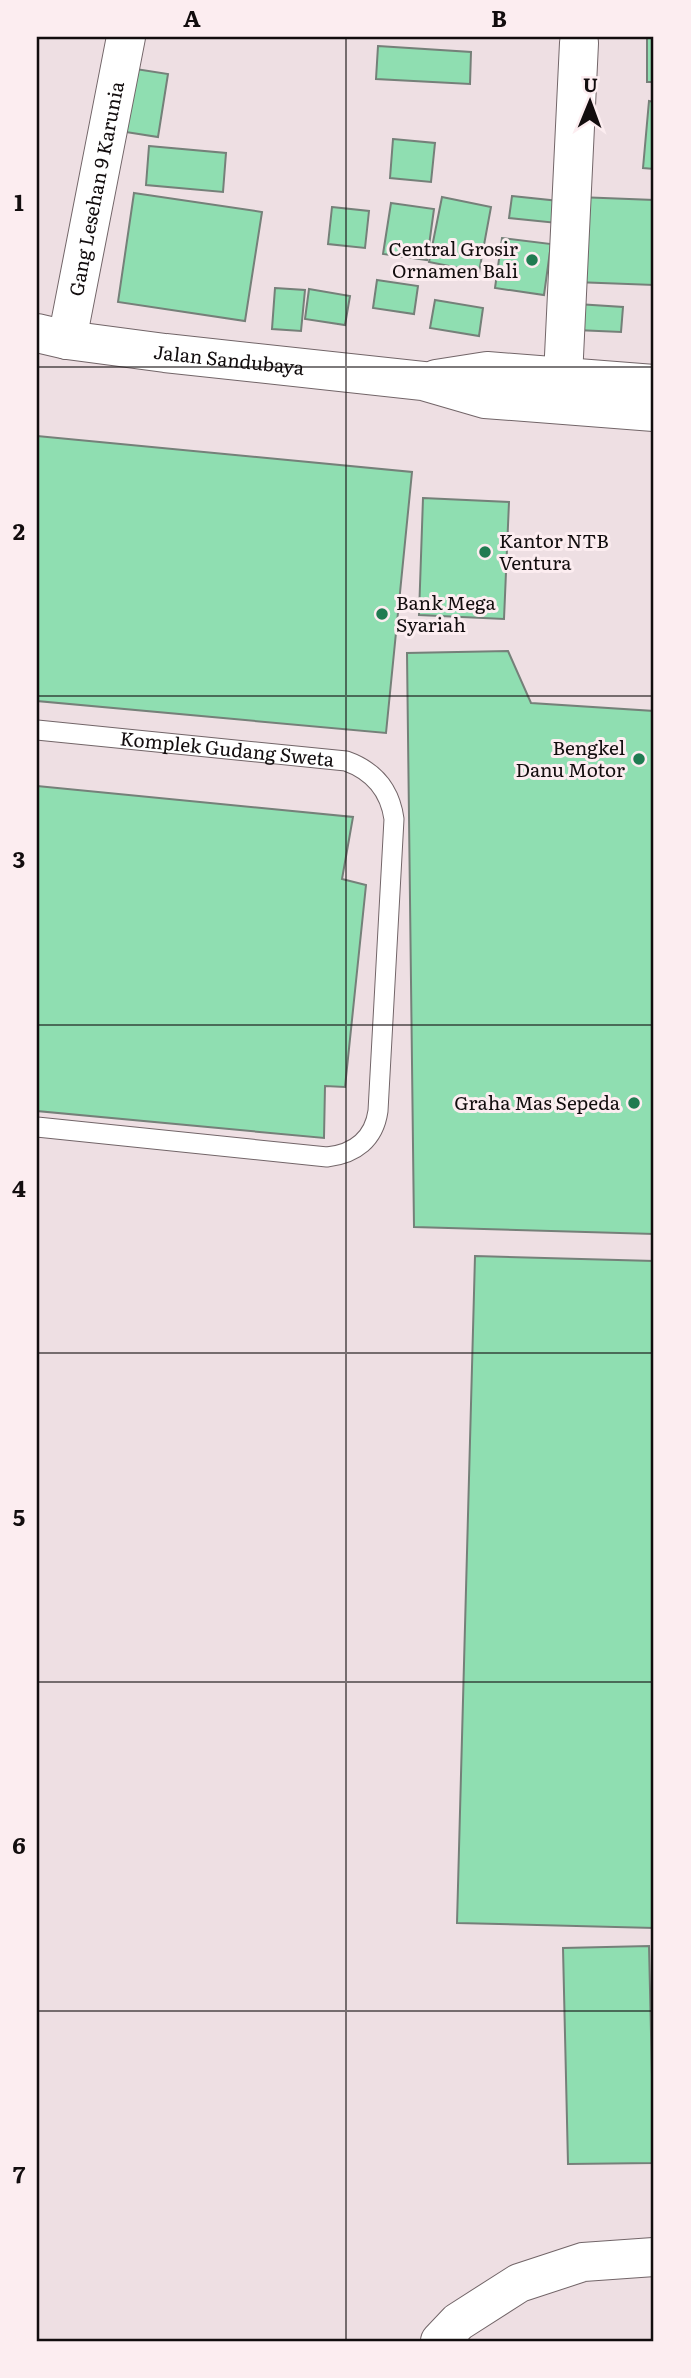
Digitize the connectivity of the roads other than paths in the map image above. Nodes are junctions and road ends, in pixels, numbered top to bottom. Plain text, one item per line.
1 (126, 37) edge
2 (579, 43) dead end
3 (52, 337) edge
4 (563, 377) junction
5 (423, 381) junction
6 (654, 384) edge
7 (654, 412) edge
8 (37, 730) edge
9 (37, 1127) edge
10 (654, 2257) edge
11 (440, 2341) edge

1 - 3 main road, Gang Lesehan 9 Karunia
2 - 4 main road
3 - 5 main road, Jalan Sandubaya
4 - 5 main road, Jalan Sandubaya
4 - 6 main road, Jalan Sandubaya
5 - 7 main road, Jalan Sandubaya
8 - 9 lane, Komplek Gudang Sweta
10 - 11 main road

